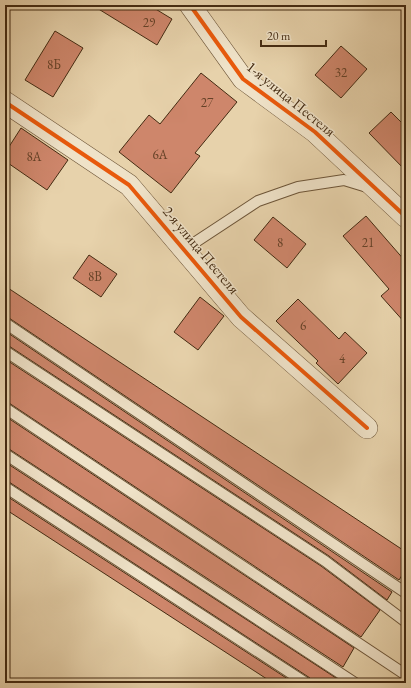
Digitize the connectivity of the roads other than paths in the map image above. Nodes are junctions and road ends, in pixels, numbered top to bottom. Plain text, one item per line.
1 (190, 5) edge
2 (5, 102) edge
3 (378, 190) junction
4 (406, 217) edge
5 (185, 249) junction
6 (5, 323) edge
7 (5, 351) edge
8 (5, 408) edge
9 (367, 428) dead end
10 (5, 454) edge
11 (5, 487) edge
12 (406, 592) edge
13 (406, 622) edge
14 (406, 675) edge
15 (306, 683) edge
16 (355, 683) edge

1 - 3 street, 1-я улица Пестеля
2 - 5 street, 2-я улица Пестеля
3 - 4 street, 1-я улица Пестеля
3 - 5 lane
5 - 9 street, 2-я улица Пестеля
6 - 12 lane
7 - 13 lane
8 - 14 lane
10 - 16 lane
11 - 15 lane

